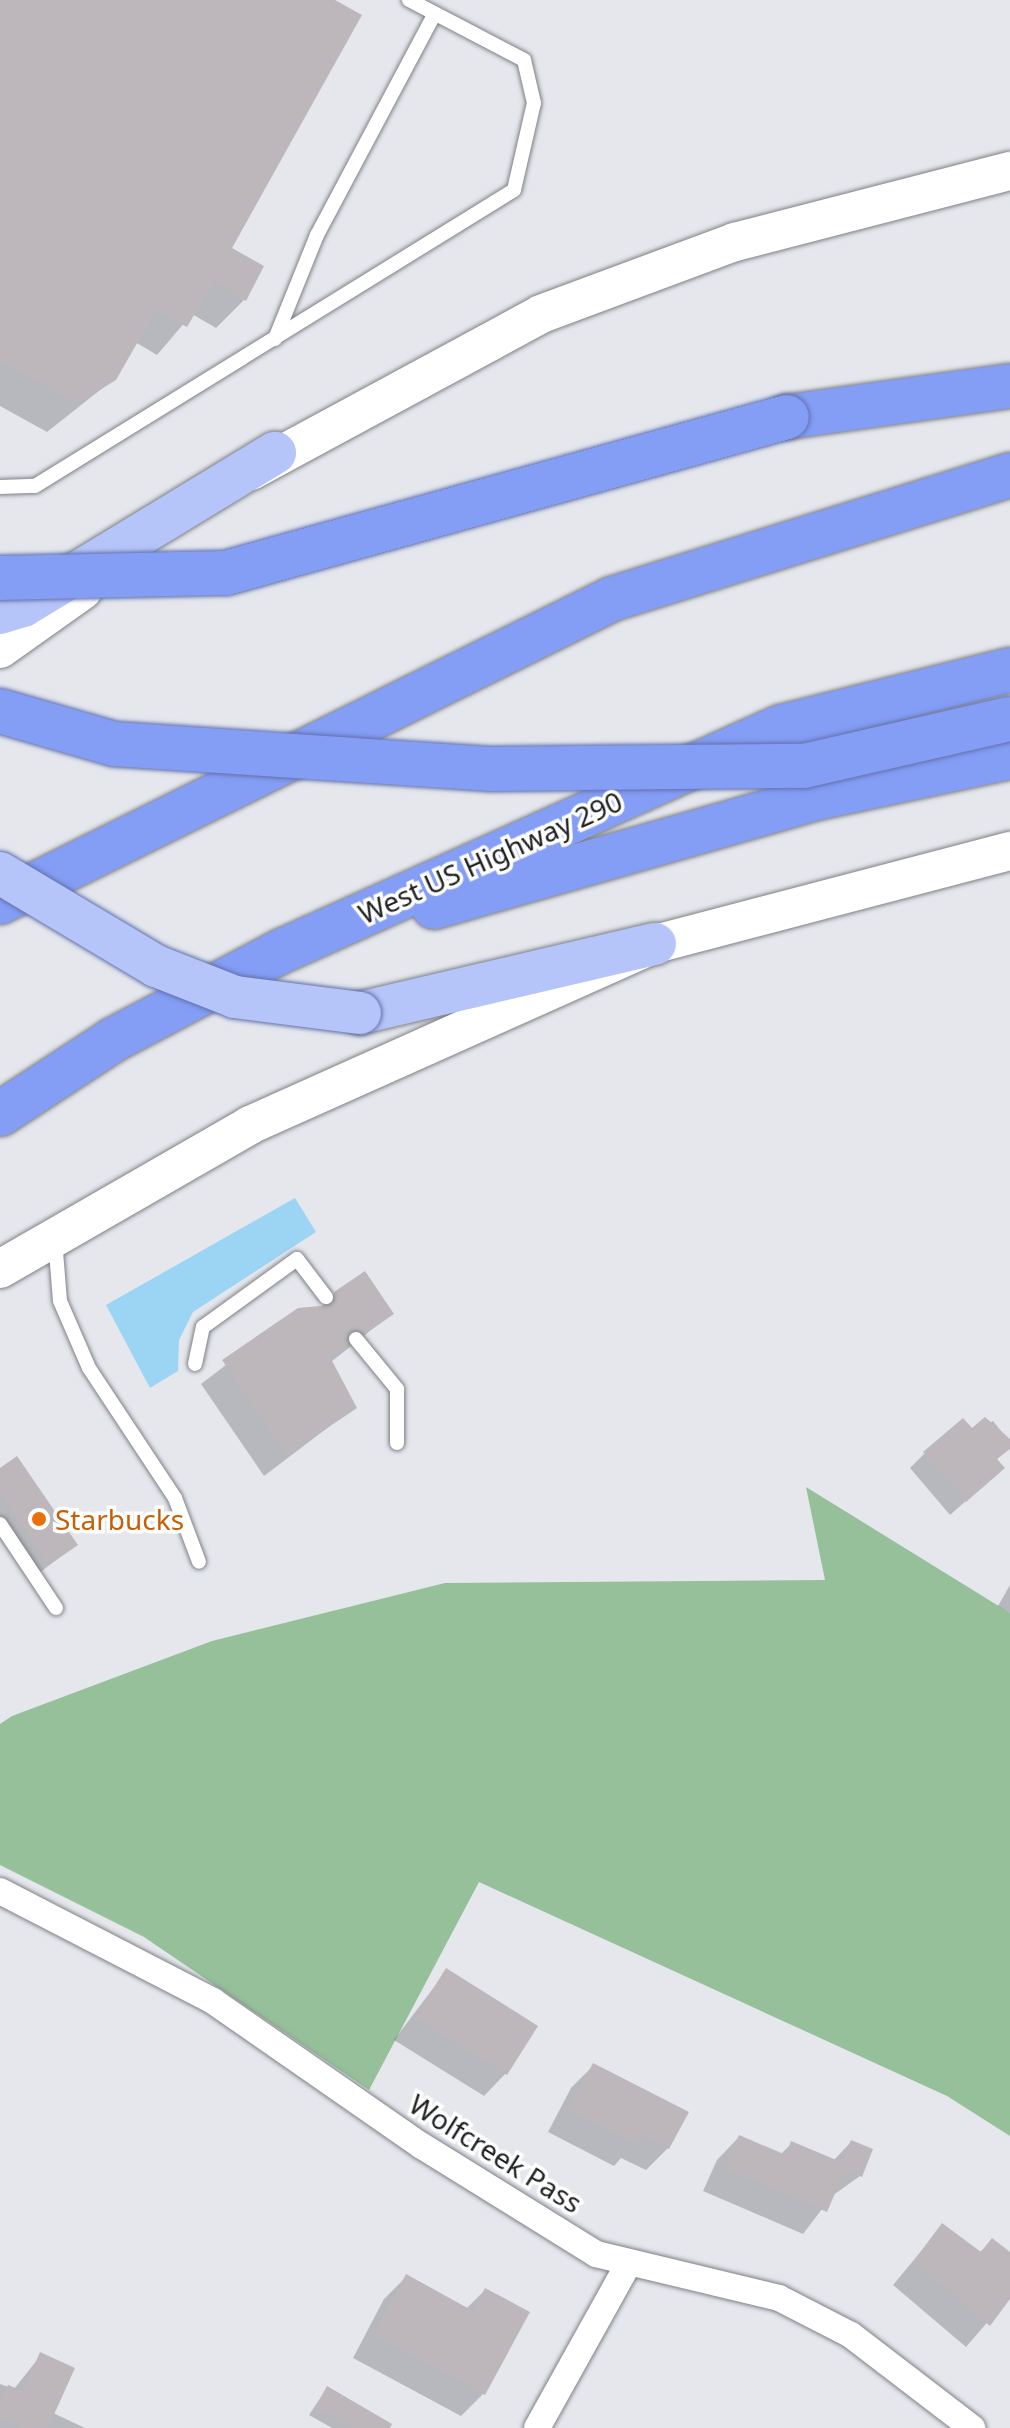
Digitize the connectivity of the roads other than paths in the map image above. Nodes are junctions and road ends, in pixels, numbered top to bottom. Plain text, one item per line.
1 (409, 0) edge
2 (434, 15) junction
3 (998, 174) edge
4 (275, 339) junction
5 (1010, 386) edge
6 (275, 453) junction
7 (1010, 475) edge
8 (0, 487) edge
9 (0, 578) edge
10 (0, 613) edge
11 (0, 649) edge
12 (1010, 670) edge
13 (0, 711) edge
14 (1010, 719) edge
15 (1010, 757) edge
16 (1010, 851) edge
17 (0, 873) edge
18 (0, 902) edge
19 (655, 944) junction
20 (282, 951) junction
21 (0, 1114) edge
22 (55, 1237) junction
23 (0, 1269) edge
24 (326, 1297) dead end
25 (356, 1339) dead end
26 (195, 1364) dead end
27 (397, 1443) dead end
28 (0, 1524) edge
29 (199, 1562) dead end
30 (56, 1608) dead end
31 (0, 1891) edge
32 (627, 2266) junction
33 (537, 2428) edge
34 (972, 2428) edge

1 - 2 lane
2 - 4 lane
2 - 4 lane
3 - 6 main road
4 - 8 lane
5 - 9 highway, bridge
6 - 10 main road
6 - 11 main road
7 - 18 highway
12 - 20 highway, West US Highway 290
13 - 14 highway, bridge
15 - 20 highway
16 - 19 main road
17 - 19 main road, bridge
19 - 22 main road
20 - 21 highway, West US Highway 290
22 - 23 main road
22 - 29 lane
24 - 26 lane
25 - 27 lane
28 - 30 lane
31 - 32 street, Wolfcreek Pass
32 - 33 street
32 - 34 street, Wolfcreek Pass

